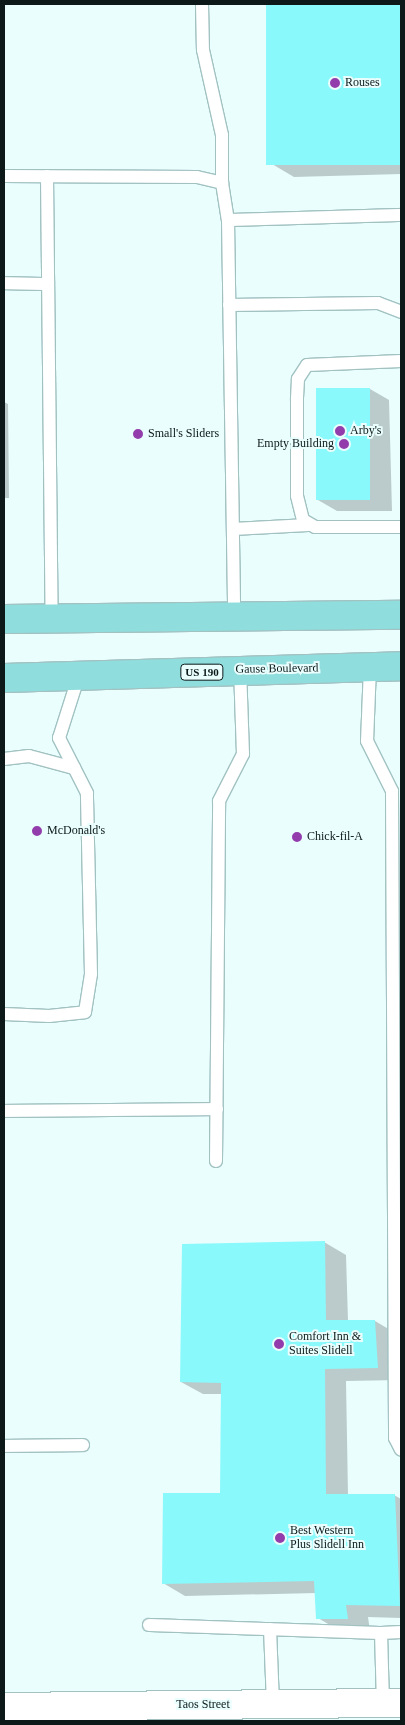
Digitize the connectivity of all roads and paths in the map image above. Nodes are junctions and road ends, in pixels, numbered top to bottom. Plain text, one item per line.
1 (202, 4) edge
2 (4, 176) edge
3 (47, 176) junction
4 (222, 183) junction
5 (401, 215) edge
6 (228, 220) junction
7 (4, 283) edge
8 (48, 284) junction
9 (229, 305) junction
10 (401, 312) edge
11 (401, 361) edge
12 (308, 525) junction
13 (401, 527) edge
14 (233, 529) junction
15 (401, 615) edge
16 (234, 616) junction
17 (4, 618) edge
18 (52, 618) junction
19 (401, 666) edge
20 (370, 667) junction
21 (240, 670) junction
22 (4, 678) edge
23 (78, 678) junction
24 (4, 759) edge
25 (74, 768) junction
26 (4, 1014) edge
27 (217, 1109) junction
28 (4, 1111) edge
29 (216, 1161) dead end
30 (398, 1342) edge
31 (398, 1424) edge
32 (83, 1445) dead end
33 (4, 1446) edge
34 (401, 1450) edge
35 (149, 1624) dead end
36 (270, 1629) junction
37 (401, 1632) edge
38 (381, 1633) junction
39 (273, 1704) junction
40 (392, 1704) edge
41 (4, 1707) edge

1 - 4 lane
2 - 3 lane
3 - 4 lane
3 - 8 lane
4 - 6 lane
5 - 6 lane
6 - 9 lane
7 - 8 lane
8 - 18 lane
9 - 10 lane
9 - 14 lane
11 - 12 lane
12 - 13 lane
12 - 14 lane
14 - 16 lane
15 - 16 main road
16 - 18 main road
17 - 18 main road
19 - 20 main road, Gause Boulevard / US 190
20 - 21 main road, Gause Boulevard / US 190
20 - 30 lane
21 - 23 main road, Gause Boulevard / US 190
21 - 27 lane
22 - 23 main road, Gause Boulevard / US 190
23 - 25 lane
24 - 25 lane
25 - 26 lane
27 - 28 lane
27 - 29 lane
30 - 31 lane
31 - 34 lane
32 - 33 lane
35 - 36 lane
36 - 38 lane
36 - 39 lane
37 - 38 lane
38 - 40 lane
39 - 40 street, Taos Street
39 - 41 street, Taos Street

